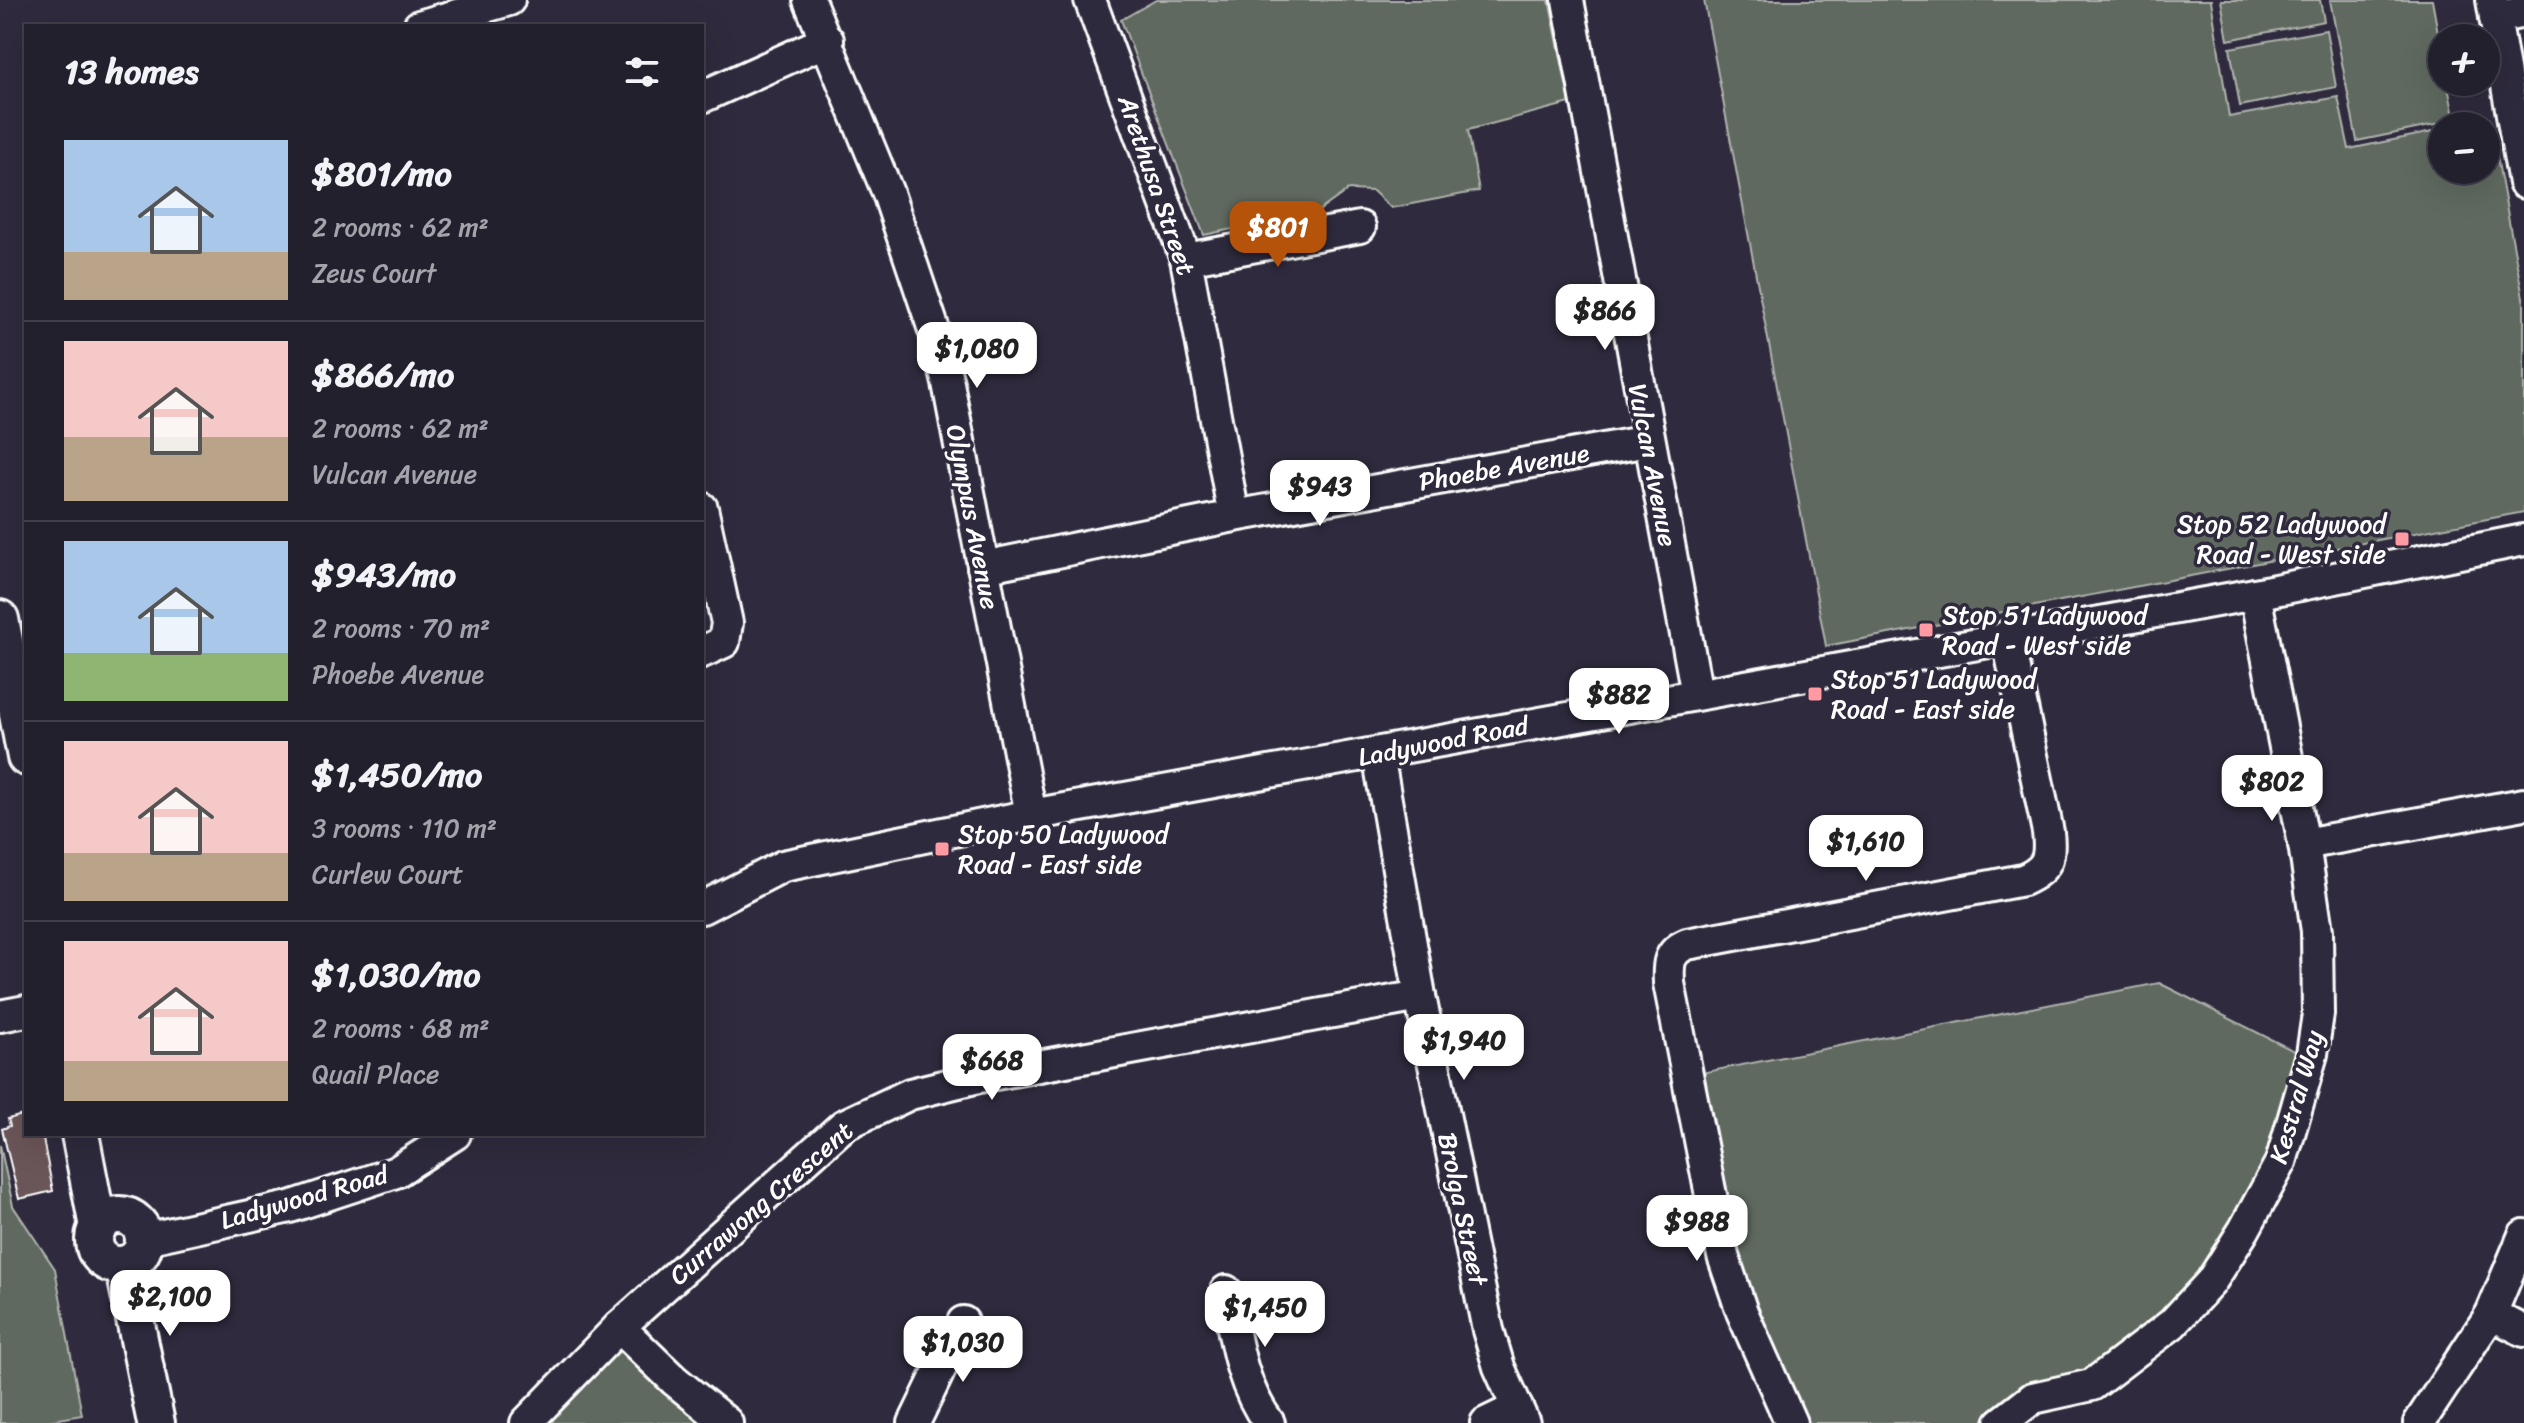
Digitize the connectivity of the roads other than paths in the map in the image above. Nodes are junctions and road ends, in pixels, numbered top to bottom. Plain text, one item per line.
1 (509, 0) edge
2 (809, 0) edge
3 (1568, 0) edge
4 (1097, 2) edge
5 (2504, 10) edge
6 (426, 24) edge
7 (828, 40) junction
8 (704, 96) edge
9 (2524, 183) edge
10 (1360, 227) dead end
11 (1186, 259) junction
12 (1648, 441) junction
13 (1234, 516) junction
14 (704, 517) edge
15 (2524, 540) edge
16 (983, 567) junction
17 (2255, 594) junction
18 (0, 619) edge
19 (2007, 636) junction
20 (704, 651) edge
21 (1697, 694) junction
22 (24, 746) edge
23 (1378, 754) junction
24 (2524, 804) edge
25 (1031, 815) junction
26 (2304, 844) junction
27 (704, 907) edge
28 (1420, 996) junction
29 (24, 1011) edge
30 (0, 1016) edge
31 (81, 1136) edge
32 (104, 1136) edge
33 (452, 1136) edge
34 (2524, 1235) edge
35 (122, 1236) junction
36 (1226, 1291) dead end
37 (2491, 1314) junction
38 (963, 1322) dead end
39 (619, 1327) junction
40 (2524, 1331) edge
41 (2038, 1410) edge
42 (1520, 1416) edge
43 (156, 1423) edge
44 (526, 1423) edge
45 (727, 1423) edge
46 (914, 1423) edge
47 (1269, 1423) edge
48 (1486, 1423) edge
49 (1791, 1423) edge
50 (2001, 1423) edge
51 (2419, 1423) edge

1 - 6 street
2 - 7 street, Olympus Avenue
3 - 12 street, Vulcan Avenue
4 - 11 street, Arethusa Street
5 - 9 street
7 - 8 street
7 - 16 street, Olympus Avenue
10 - 11 street
11 - 13 street, Arethusa Street
12 - 13 street, Phoebe Avenue
12 - 21 street, Vulcan Avenue
13 - 16 street, Phoebe Avenue
14 - 20 street
15 - 17 street, Ladywood Road
16 - 25 street, Olympus Avenue
17 - 19 street, Ladywood Road
17 - 26 street, Kestral Way
18 - 22 main road
19 - 21 street, Ladywood Road
19 - 49 street
21 - 23 street, Ladywood Road
23 - 25 street, Ladywood Road
23 - 28 street, Brolga Street
24 - 26 street
25 - 27 street, Ladywood Road
26 - 41 street, Kestral Way
28 - 39 street, Currawong Crescent
28 - 42 street, Brolga Street
29 - 30 street
31 - 35 main road
32 - 35 main road
33 - 35 street, Ladywood Road
34 - 37 street
35 - 43 main road
36 - 47 street
37 - 40 street
37 - 51 street
38 - 46 street
39 - 44 street, Currawong Crescent
39 - 45 street
41 - 50 street, Kestral Way
42 - 48 street

